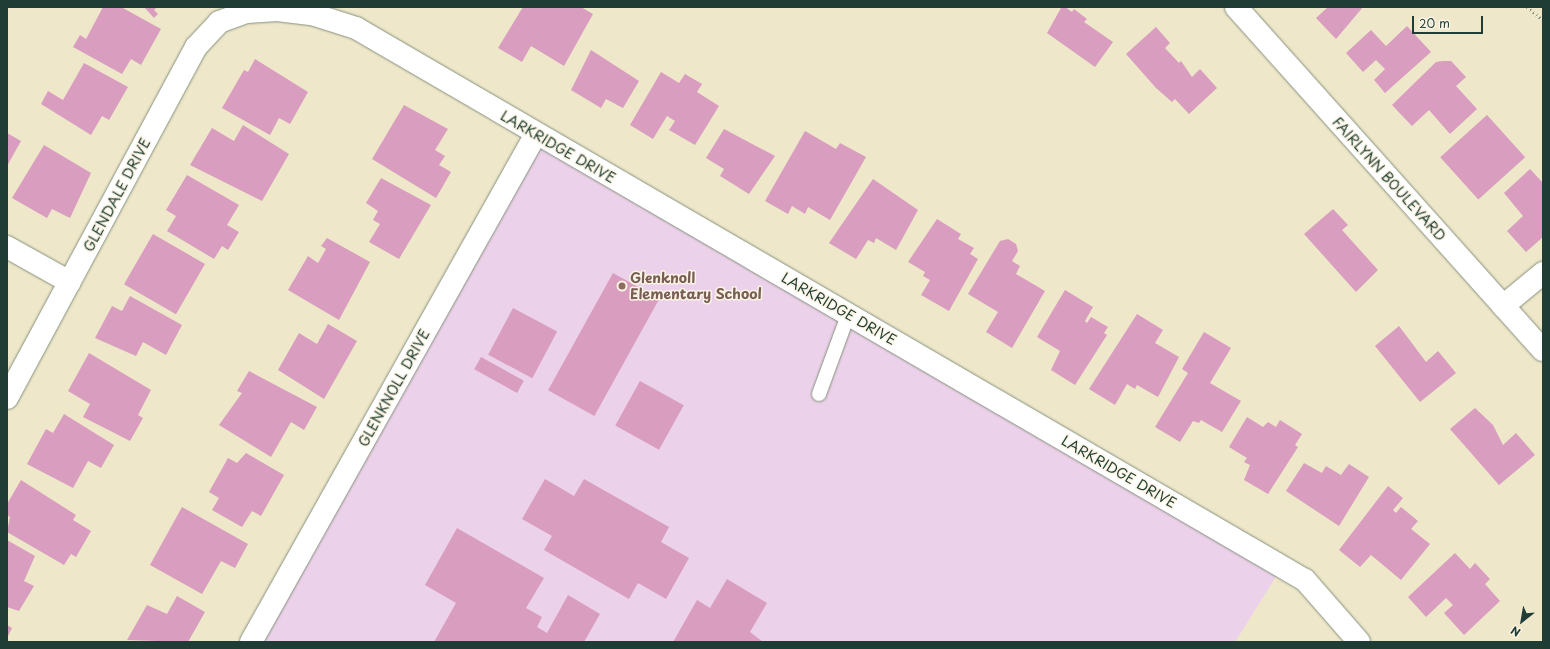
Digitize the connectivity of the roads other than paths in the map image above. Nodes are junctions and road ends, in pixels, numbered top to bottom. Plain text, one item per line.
1 (1236, 7) edge
2 (248, 12) joint
3 (536, 134) junction
4 (7, 247) edge
5 (1543, 273) edge
6 (70, 282) junction
7 (1503, 306) junction
8 (848, 315) junction
9 (1543, 350) edge
10 (820, 394) dead end
11 (7, 398) edge
12 (251, 642) edge
13 (1359, 642) edge

1 - 7 street, FAIRLYNN BOULEVARD
2 - 3 street, LARKRIDGE DRIVE
2 - 6 street, GLENDALE DRIVE
3 - 8 street, LARKRIDGE DRIVE
3 - 12 street, GLENKNOLL DRIVE
4 - 6 street
5 - 7 street
6 - 11 street, GLENDALE DRIVE
7 - 9 street, FAIRLYNN BOULEVARD
8 - 10 lane
8 - 13 street, LARKRIDGE DRIVE

